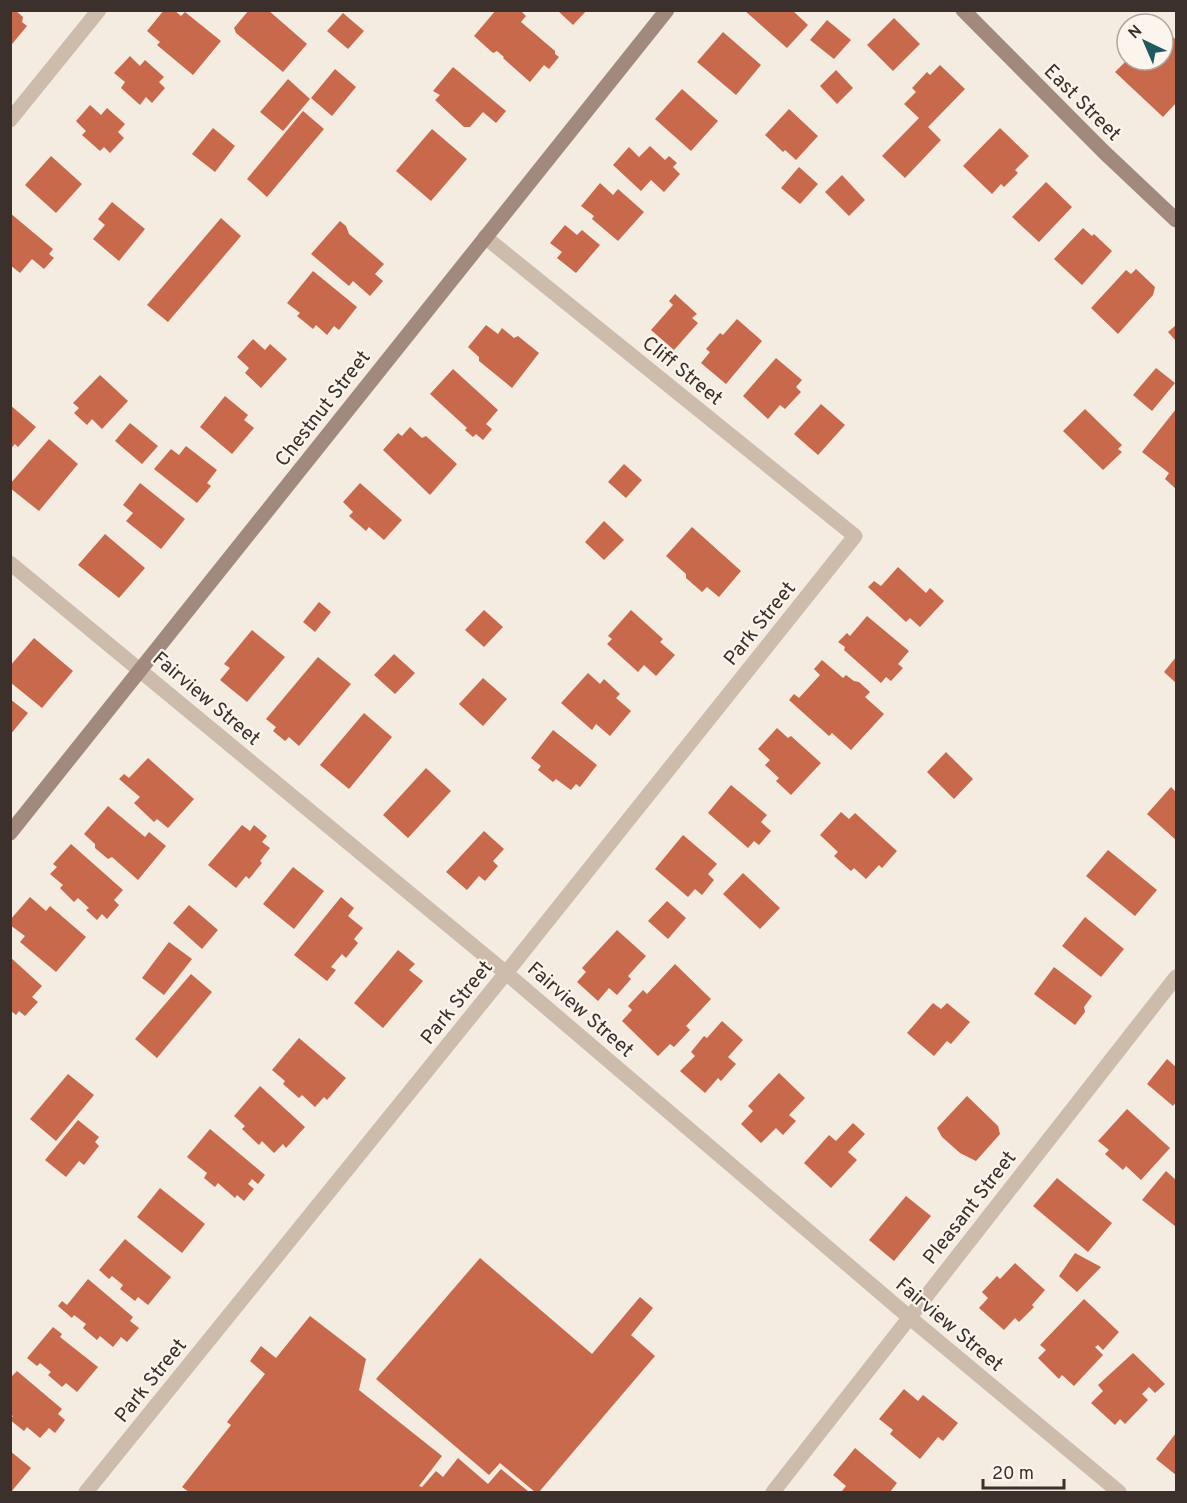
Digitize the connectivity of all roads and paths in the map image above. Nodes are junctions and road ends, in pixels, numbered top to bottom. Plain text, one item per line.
1 (99, 10) edge
2 (667, 10) edge
3 (963, 10) edge
4 (10, 120) edge
5 (1176, 220) edge
6 (485, 237) junction
7 (855, 536) joint
8 (10, 563) edge
9 (141, 671) junction
10 (10, 833) edge
11 (506, 973) junction
12 (1176, 977) edge
13 (909, 1317) junction
14 (86, 1492) edge
15 (773, 1492) edge
16 (1119, 1492) edge

1 - 4 street
2 - 6 street, Chestnut Street
3 - 5 street, East Street
6 - 7 street, Cliff Street
6 - 9 street, Chestnut Street
7 - 11 street, Park Street
8 - 9 street, Fairview Street
9 - 10 street, Chestnut Street
9 - 11 street, Fairview Street
11 - 13 street, Fairview Street
11 - 14 street, Park Street
12 - 13 street, Pleasant Street
13 - 15 street, Pleasant Street
13 - 16 street, Fairview Street

